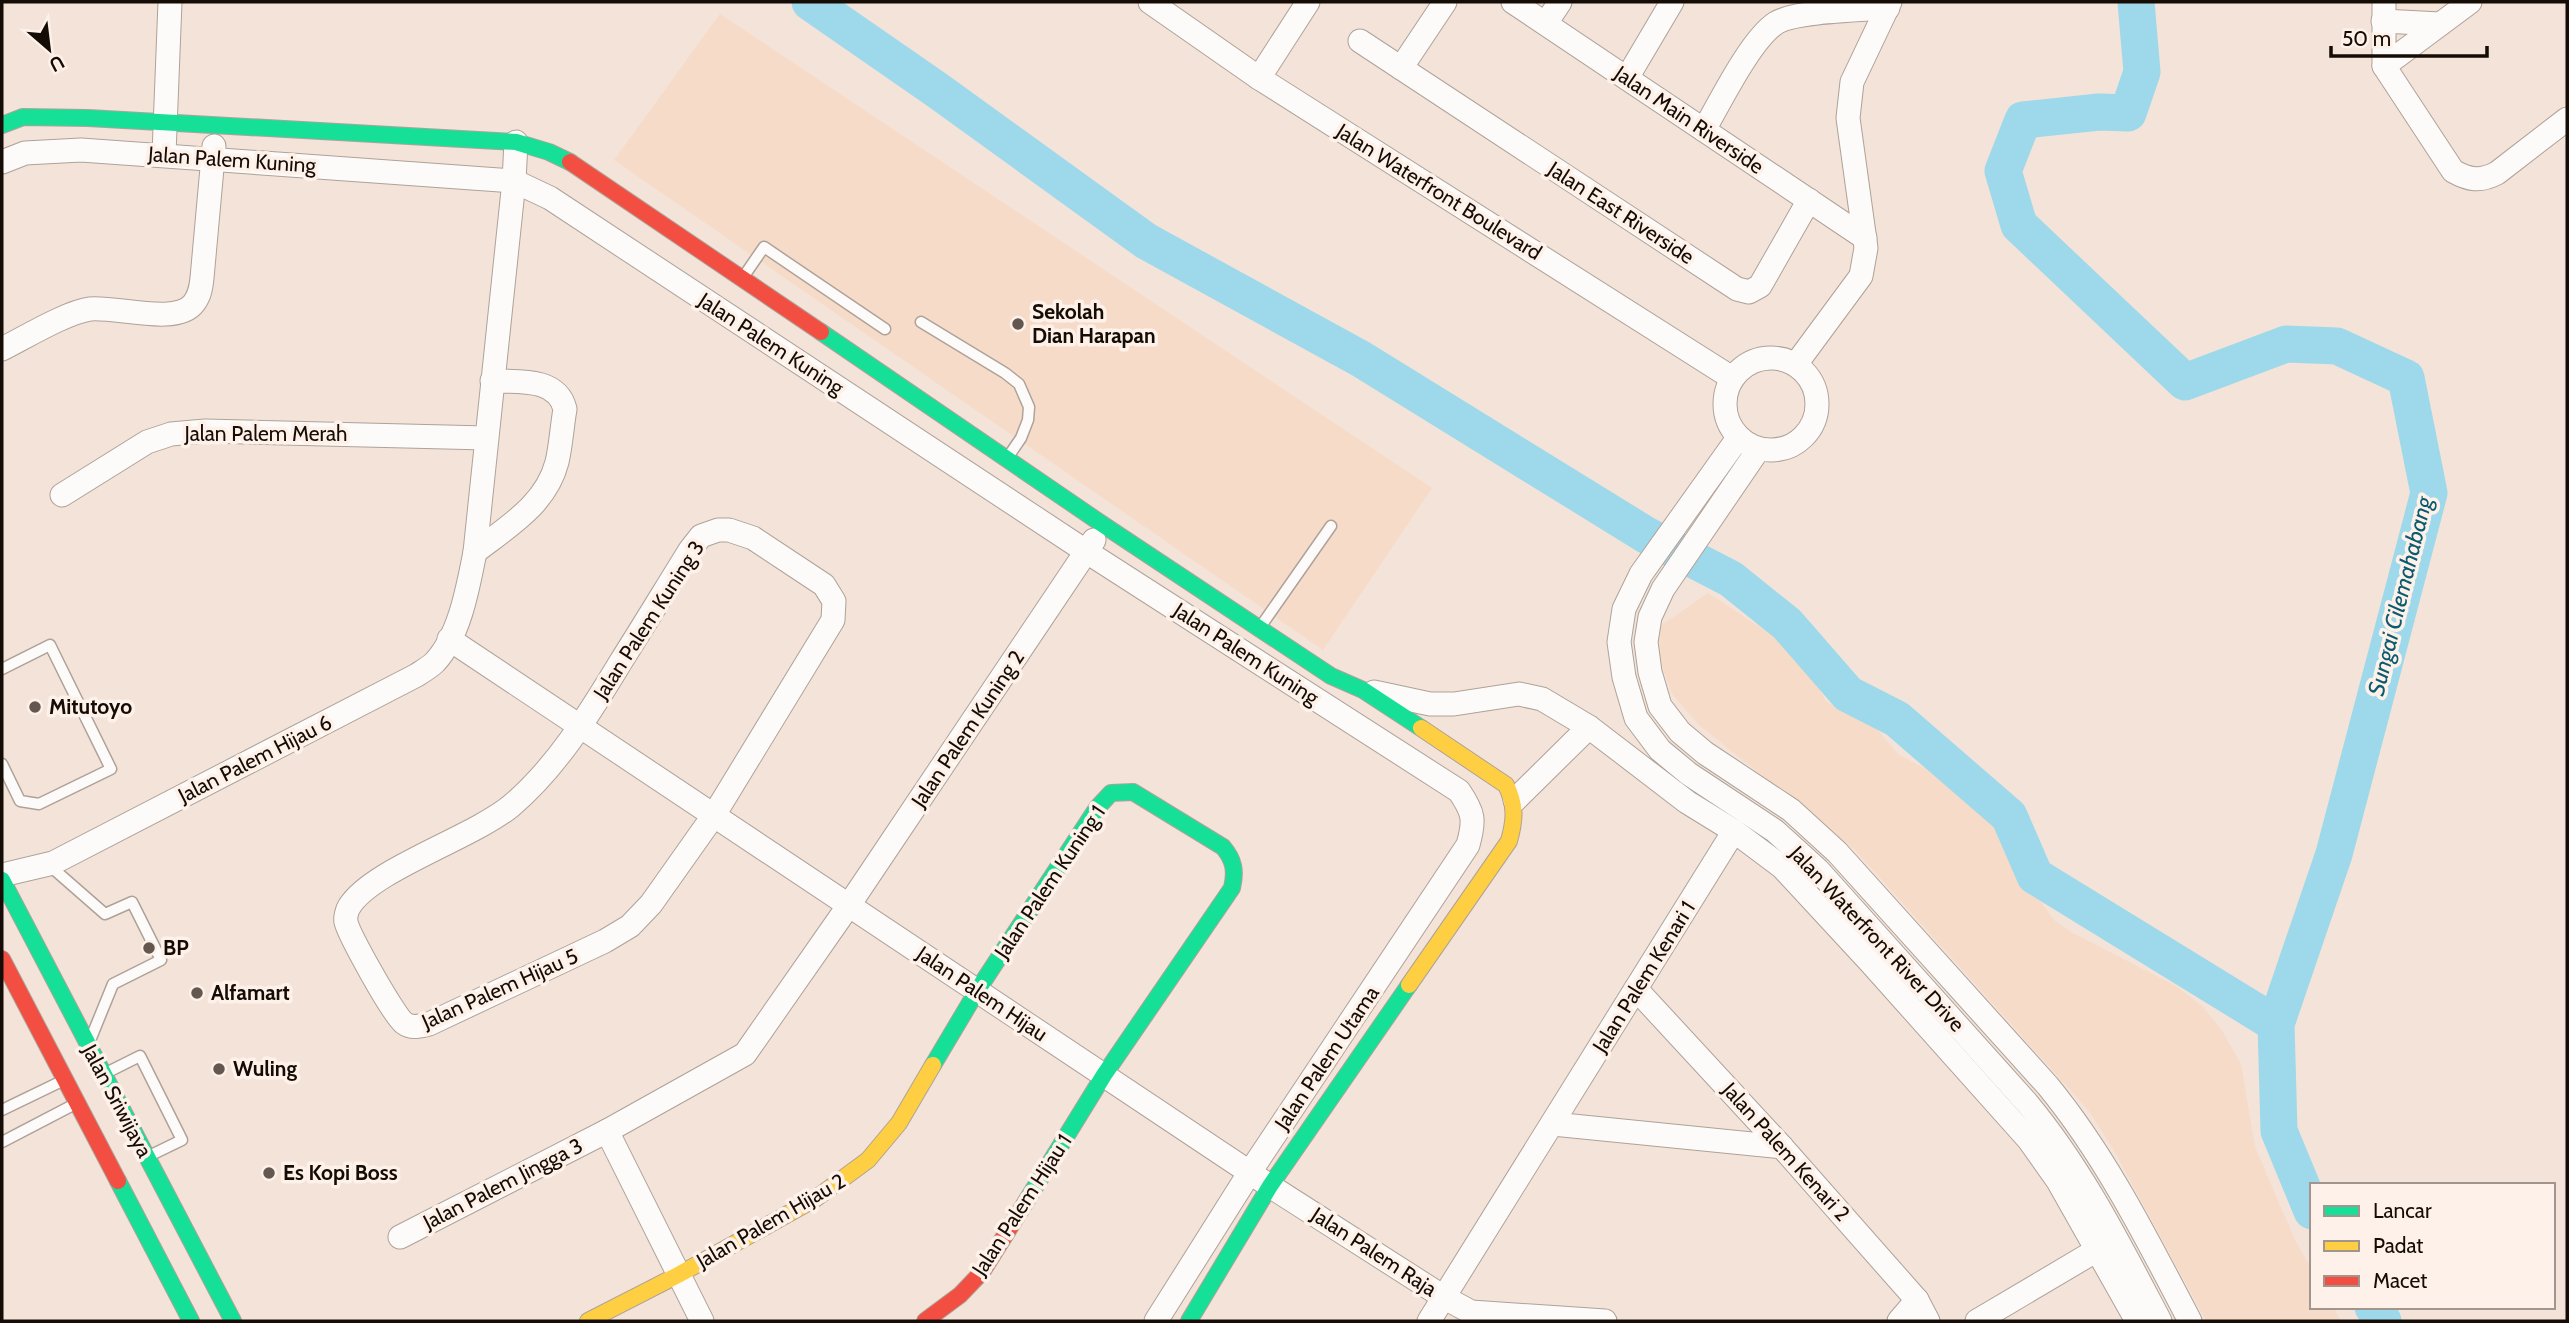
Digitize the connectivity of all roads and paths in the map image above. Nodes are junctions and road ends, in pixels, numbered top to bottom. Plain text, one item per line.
1 (170, 2) edge
2 (1150, 2) edge
3 (1306, 2) edge
4 (1445, 2) edge
5 (1513, 2) edge
6 (1560, 2) edge
7 (1672, 2) edge
8 (2470, 2) edge
9 (1889, 5) edge
10 (2383, 11) edge
11 (1546, 23) junction
12 (2440, 24) junction
13 (1360, 41) dead end
14 (2384, 65) junction
15 (1401, 68) junction
16 (1259, 78) junction
17 (1627, 78) junction
18 (2567, 119) edge
19 (164, 123) junction
20 (2, 125) edge
21 (215, 126) junction
22 (1704, 130) junction
23 (516, 142) junction
24 (164, 154) junction
25 (213, 158) junction
26 (2, 162) edge
27 (514, 181) junction
28 (1809, 200) junction
29 (1865, 237) junction
30 (743, 278) junction
31 (920, 322) dead end
32 (886, 329) dead end
33 (2, 349) edge
34 (1796, 364) junction
35 (1732, 378) junction
36 (492, 380) junction
37 (486, 438) junction
38 (1738, 438) junction
39 (1758, 450) junction
40 (1007, 459) junction
41 (62, 495) dead end
42 (1102, 524) junction
43 (1331, 526) dead end
44 (475, 552) junction
45 (1087, 552) junction
46 (1259, 628) junction
47 (449, 639) junction
48 (2, 669) edge
49 (1363, 690) junction
50 (581, 727) junction
51 (1589, 727) junction
52 (2, 765) edge
53 (1459, 791) joint
54 (1515, 808) junction
55 (714, 815) junction
56 (1734, 831) junction
57 (49, 864) junction
58 (5, 890) edge
59 (849, 905) junction
60 (2, 959) edge
61 (1636, 989) junction
62 (977, 991) junction
63 (88, 1045) junction
64 (103, 1074) junction
65 (1104, 1075) junction
66 (65, 1079) junction
67 (78, 1102) junction
68 (2, 1110) edge
69 (1553, 1124) junction
70 (607, 1131) junction
71 (2, 1142) edge
72 (1782, 1147) junction
73 (147, 1157) junction
74 (1250, 1172) junction
75 (1270, 1186) junction
76 (400, 1237) dead end
77 (2097, 1250) junction
78 (678, 1275) junction
79 (1446, 1297) junction
80 (1917, 1300) junction
81 (1470, 1317) edge
82 (191, 1321) edge
83 (233, 1321) edge
84 (588, 1321) edge
85 (702, 1321) edge
86 (925, 1321) edge
87 (1156, 1321) edge
88 (1189, 1321) edge
89 (1429, 1321) edge
90 (1605, 1321) edge
91 (1899, 1321) edge
92 (1928, 1321) edge
93 (1977, 1321) edge
94 (2137, 1321) edge
95 (2160, 1321) edge
96 (2190, 1321) edge

1 - 19 street
2 - 16 street, Jalan Waterfront Boulevard
3 - 16 street
4 - 15 street
5 - 11 street, Jalan Main Riverside
6 - 11 street
7 - 17 street
8 - 12 street
9 - 22 street
9 - 29 street
10 - 12 street
10 - 14 street
11 - 17 street, Jalan Main Riverside
12 - 14 street
13 - 15 street, Jalan East Riverside
14 - 18 street
15 - 28 street, Jalan East Riverside
16 - 35 street, Jalan Waterfront Boulevard
17 - 22 street, Jalan Main Riverside
19 - 20 street, Jalan Palem Kuning
19 - 21 street, Jalan Palem Kuning
19 - 24 street
21 - 23 street, Jalan Palem Kuning
21 - 25 street
22 - 28 street, Jalan Main Riverside
23 - 27 street, Jalan Palem Hijau 6
23 - 30 street, Jalan Palem Kuning
24 - 25 street, Jalan Palem Kuning
24 - 26 street, Jalan Palem Kuning
25 - 27 street, Jalan Palem Kuning
25 - 33 street
27 - 36 street, Jalan Palem Hijau 6
27 - 45 street, Jalan Palem Kuning
28 - 29 street, Jalan Main Riverside
29 - 34 street
30 - 32 lane
30 - 40 street, Jalan Palem Kuning
31 - 40 lane
34 - 35 street
34 - 39 street
35 - 38 street
36 - 37 street, Jalan Palem Hijau 6
36 - 44 street
37 - 41 street, Jalan Palem Merah
37 - 44 street, Jalan Palem Hijau 6
38 - 39 street
38 - 95 street, Jalan Waterfront River Drive
39 - 96 street, Jalan Waterfront River Drive
40 - 42 street, Jalan Palem Kuning
42 - 45 street, Jalan Palem Kuning 2
42 - 46 street, Jalan Palem Kuning
43 - 46 lane
44 - 47 street, Jalan Palem Hijau 6
45 - 53 street, Jalan Palem Kuning
45 - 59 street, Jalan Palem Kuning 2
46 - 49 street, Jalan Palem Kuning
47 - 50 street, Jalan Palem Hijau
47 - 57 street, Jalan Palem Hijau 6
48 - 52 lane
49 - 51 street, Jalan Palem Kuning
49 - 54 street, Jalan Palem Kuning
50 - 55 street, Jalan Palem Hijau
50 - 55 street, Jalan Palem Kuning 3
50 - 55 street, Jalan Palem Hijau 5
51 - 54 street
51 - 56 street, Jalan Palem Kuning
53 - 74 street, Jalan Palem Utama
54 - 75 street, Jalan Palem Utama
55 - 59 street, Jalan Palem Hijau
56 - 61 street, Jalan Palem Kenari 1
56 - 77 street, Jalan Palem Kuning
57 - 58 street, Jalan Palem Hijau 6
57 - 63 lane
58 - 63 street, Jalan Sriwijaya
59 - 62 street, Jalan Palem Hijau
59 - 70 street, Jalan Palem Kuning 2
60 - 66 street, Jalan Sriwijaya
61 - 69 street, Jalan Palem Kenari 1
61 - 72 street, Jalan Palem Kenari 2
62 - 65 street, Jalan Palem Hijau
62 - 65 street, Jalan Palem Kuning 1
62 - 78 street, Jalan Palem Hijau 2
63 - 64 street, Jalan Sriwijaya
64 - 73 street, Jalan Sriwijaya
64 - 73 lane
65 - 74 street, Jalan Palem Hijau
65 - 86 street, Jalan Palem Hijau 1
66 - 67 street, Jalan Sriwijaya
66 - 68 lane
67 - 71 lane
67 - 82 street, Jalan Sriwijaya
69 - 72 street
69 - 79 street, Jalan Palem Kenari 1
70 - 76 street, Jalan Palem Jingga 3
70 - 78 street
72 - 80 street, Jalan Palem Kenari 2
73 - 83 street, Jalan Sriwijaya
74 - 75 street, Jalan Palem Raja
74 - 87 street, Jalan Palem Utama
75 - 79 street, Jalan Palem Raja
75 - 88 street, Jalan Palem Utama
77 - 93 street
77 - 94 street, Jalan Palem Kuning
78 - 84 street, Jalan Palem Hijau 2
78 - 85 street
79 - 81 street, Jalan Palem Raja
79 - 89 street, Jalan Palem Kenari 1
80 - 91 street
80 - 92 street, Jalan Palem Kenari 2
81 - 90 street, Jalan Palem Raja

